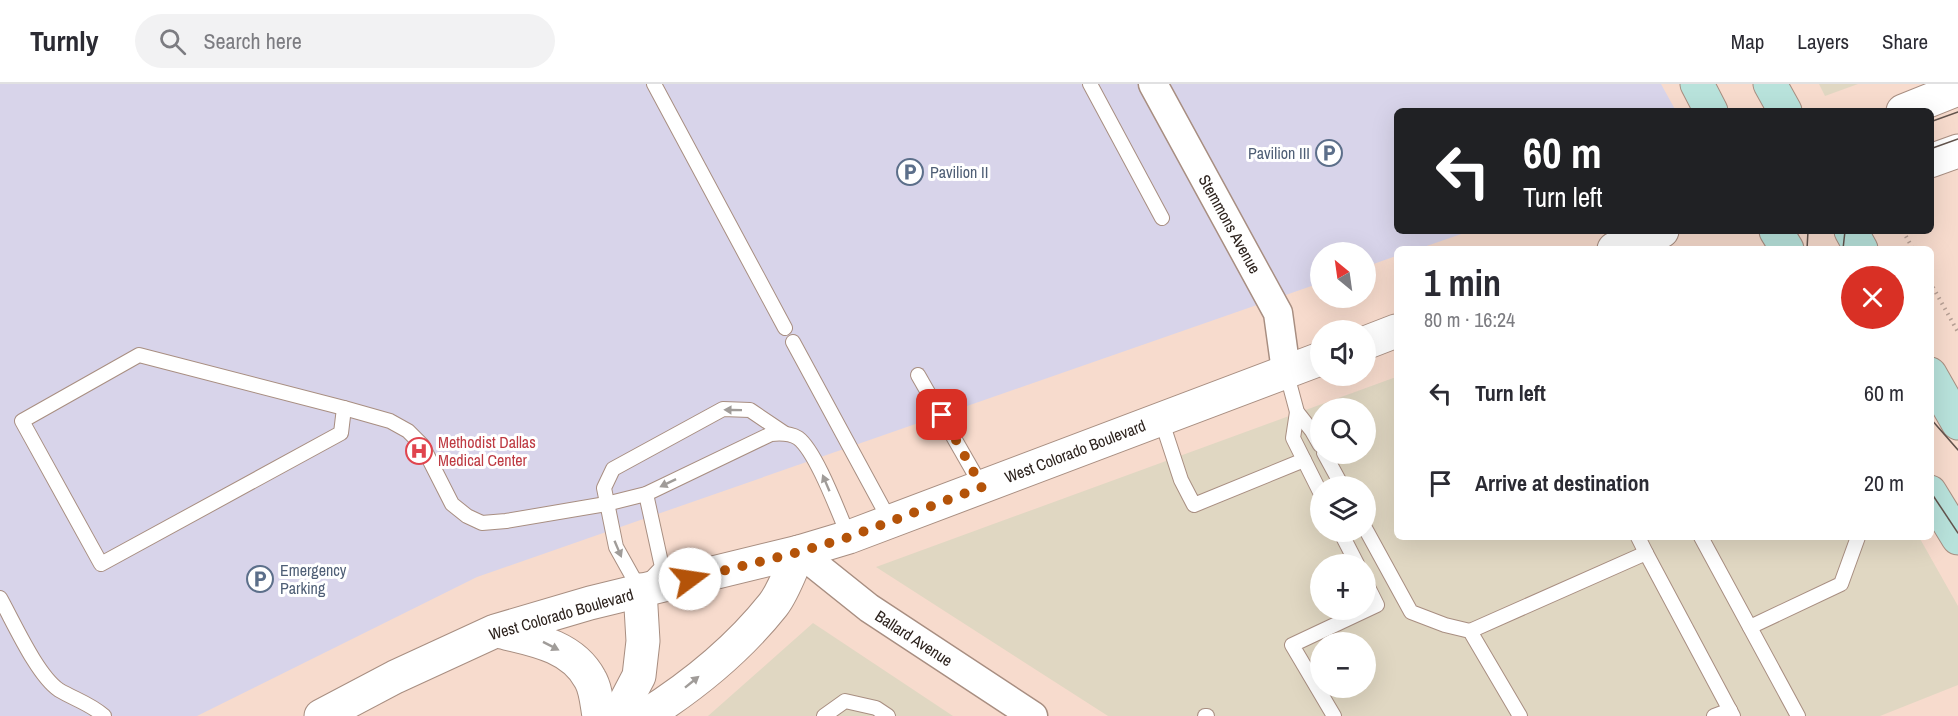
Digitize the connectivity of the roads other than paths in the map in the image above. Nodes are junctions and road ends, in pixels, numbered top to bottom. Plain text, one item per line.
1 (654, 84) edge
2 (1090, 84) edge
3 (1153, 84) edge
4 (1697, 84) edge
5 (1770, 84) edge
6 (1958, 89) edge
7 (1709, 108) edge
8 (1783, 108) edge
9 (1910, 108) edge
10 (1958, 151) edge
11 (1934, 160) edge
12 (1162, 218) dead end
13 (1654, 234) edge
14 (1622, 246) edge
15 (785, 328) dead end
16 (1394, 332) edge
17 (1376, 339) edge
18 (793, 342) dead end
19 (1310, 363) edge
20 (1286, 371) junction
21 (918, 375) dead end
22 (1934, 381) edge
23 (344, 408) junction
24 (1297, 412) junction
25 (1161, 419) junction
26 (1958, 423) edge
27 (1310, 428) edge
28 (784, 433) junction
29 (1304, 460) junction
30 (1312, 476) edge
31 (982, 487) junction
32 (646, 494) junction
33 (1934, 501) edge
34 (606, 504) junction
35 (890, 521) junction
36 (849, 537) junction
37 (1958, 538) edge
38 (1640, 540) edge
39 (1703, 540) edge
40 (1857, 540) edge
41 (1373, 542) edge
42 (799, 552) junction
43 (1646, 553) junction
44 (640, 590) junction
45 (0, 598) edge
46 (1345, 620) edge
47 (1750, 627) junction
48 (495, 631) junction
49 (1470, 631) junction
50 (1732, 713) edge
51 (104, 716) edge
52 (321, 716) edge
53 (599, 716) edge
54 (618, 716) edge
55 (645, 716) edge
56 (824, 716) edge
57 (888, 716) edge
58 (1034, 716) edge
59 (1334, 716) edge
60 (1520, 716) edge
61 (1714, 716) edge
62 (1798, 716) edge

1 - 15 lane
2 - 12 lane
3 - 20 street, Stemmons Avenue
4 - 7 main road
5 - 8 main road
6 - 9 street
10 - 11 street
13 - 14 street
16 - 17 street
18 - 35 lane
19 - 20 street, West Colorado Boulevard
20 - 24 lane
20 - 25 street, West Colorado Boulevard
21 - 31 lane
22 - 26 main road
23 - 23 lane
23 - 34 lane
24 - 27 lane
24 - 29 lane
25 - 29 lane
25 - 31 street, West Colorado Boulevard
28 -> 32 lane
28 -> 34 lane
36 -> 28 lane
29 - 30 lane
31 - 35 street, West Colorado Boulevard
32 - 34 lane
32 - 44 lane
33 - 37 main road
34 -> 44 lane
35 - 36 street, West Colorado Boulevard
36 - 42 street, West Colorado Boulevard
38 - 43 lane
39 - 47 lane
40 - 47 lane
41 - 49 lane
42 - 44 street, West Colorado Boulevard
55 -> 42 street
42 - 58 street, Ballard Avenue
43 - 49 lane
43 - 50 lane
44 - 48 street, West Colorado Boulevard
44 - 54 street
45 - 51 lane
46 - 59 lane
47 - 62 lane
48 - 52 street, West Colorado Boulevard
48 -> 53 street
49 - 60 lane
50 - 61 lane
56 - 57 lane

